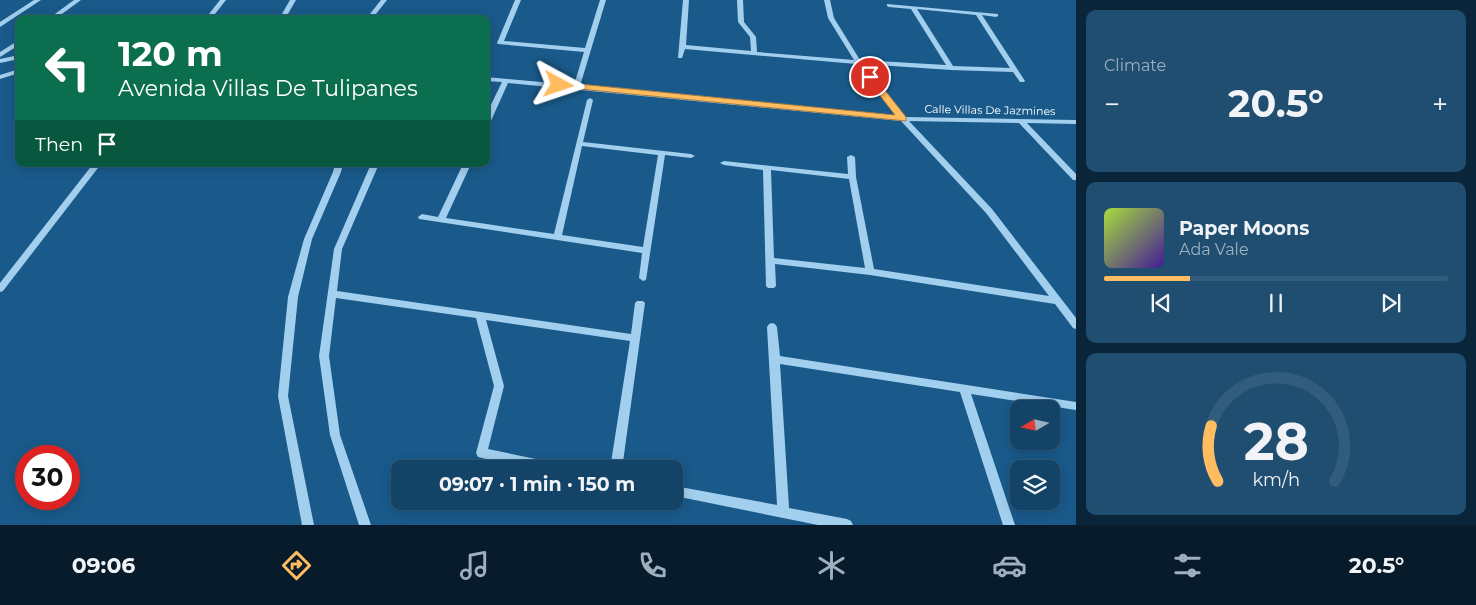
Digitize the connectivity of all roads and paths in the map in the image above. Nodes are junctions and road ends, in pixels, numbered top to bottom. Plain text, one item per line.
1 (38, 0) edge
2 (78, 0) edge
3 (223, 0) edge
4 (293, 0) edge
5 (384, 0) edge
6 (518, 0) edge
7 (603, 0) edge
8 (686, 0) edge
9 (740, 0) edge
10 (827, 0) edge
11 (889, 5) dead end
12 (913, 7) junction
13 (978, 13) junction
14 (15, 15) edge
15 (15, 15) edge
16 (57, 15) edge
17 (211, 15) edge
18 (284, 15) edge
19 (372, 15) edge
20 (996, 15) dead end
21 (0, 25) edge
22 (15, 45) edge
23 (683, 48) junction
24 (588, 50) junction
25 (754, 54) junction
26 (0, 55) edge
27 (680, 57) dead end
28 (15, 58) edge
29 (0, 61) edge
30 (859, 63) junction
31 (951, 68) junction
32 (1014, 70) junction
33 (15, 73) edge
34 (0, 77) edge
35 (490, 79) edge
36 (506, 80) junction
37 (1022, 80) dead end
38 (577, 86) junction
39 (590, 100) dead end
40 (490, 114) edge
41 (903, 119) junction
42 (1021, 121) junction
43 (1076, 122) edge
44 (580, 144) junction
45 (662, 152) junction
46 (691, 156) dead end
47 (851, 157) dead end
48 (724, 163) dead end
49 (95, 167) edge
50 (338, 167) edge
51 (373, 167) edge
52 (466, 167) edge
53 (767, 168) junction
54 (852, 178) junction
55 (1076, 178) edge
56 (422, 217) dead end
57 (441, 220) junction
58 (557, 237) junction
59 (647, 251) junction
60 (771, 261) junction
61 (870, 272) junction
62 (643, 278) dead end
63 (771, 286) dead end
64 (0, 289) edge
65 (332, 294) junction
66 (1059, 301) junction
67 (640, 304) dead end
68 (480, 316) junction
69 (1076, 325) edge
70 (772, 327) dead end
71 (634, 338) junction
72 (775, 359) junction
73 (964, 388) junction
74 (1076, 406) edge
75 (513, 460) edge
76 (617, 460) edge
77 (683, 493) edge
78 (782, 512) junction
79 (308, 525) edge
80 (365, 525) edge
81 (847, 525) edge
82 (1009, 525) edge

1 - 15 street
2 - 16 street
3 - 17 street
4 - 18 street
5 - 19 street
6 - 24 street
7 - 24 street
8 - 23 street
9 - 25 street
10 - 30 street
11 - 12 street
12 - 13 street
12 - 31 street
13 - 20 street
13 - 32 street
14 - 21 street
22 - 26 street
23 - 25 street
23 - 27 street
24 - 38 street
25 - 30 street
28 - 29 street
30 - 31 street
30 - 41 street
31 - 32 street
32 - 37 street
33 - 34 street
35 - 36 street, Calle Villas De Jazmines
36 - 38 street, Calle Villas De Jazmines
36 - 40 street
38 - 41 street, Calle Villas De Jazmines
39 - 44 street
41 - 42 street, Calle Villas De Jazmines
41 - 66 street
42 - 43 street, Calle Villas De Jazmines
42 - 55 street
44 - 45 street
44 - 58 street
45 - 46 street
45 - 59 street
47 - 54 street
48 - 53 street
49 - 64 street
50 - 79 street
51 - 65 street
52 - 57 street
53 - 54 street
53 - 60 street
54 - 61 street
56 - 57 street
57 - 58 street
58 - 59 street
59 - 62 street
60 - 61 street
60 - 63 street
61 - 66 street
65 - 68 street
65 - 80 street
66 - 69 street
67 - 71 street
68 - 71 street
68 - 75 street
70 - 72 street
71 - 76 street
72 - 73 street
72 - 78 street
73 - 74 street
73 - 82 street
77 - 78 street
78 - 81 street

